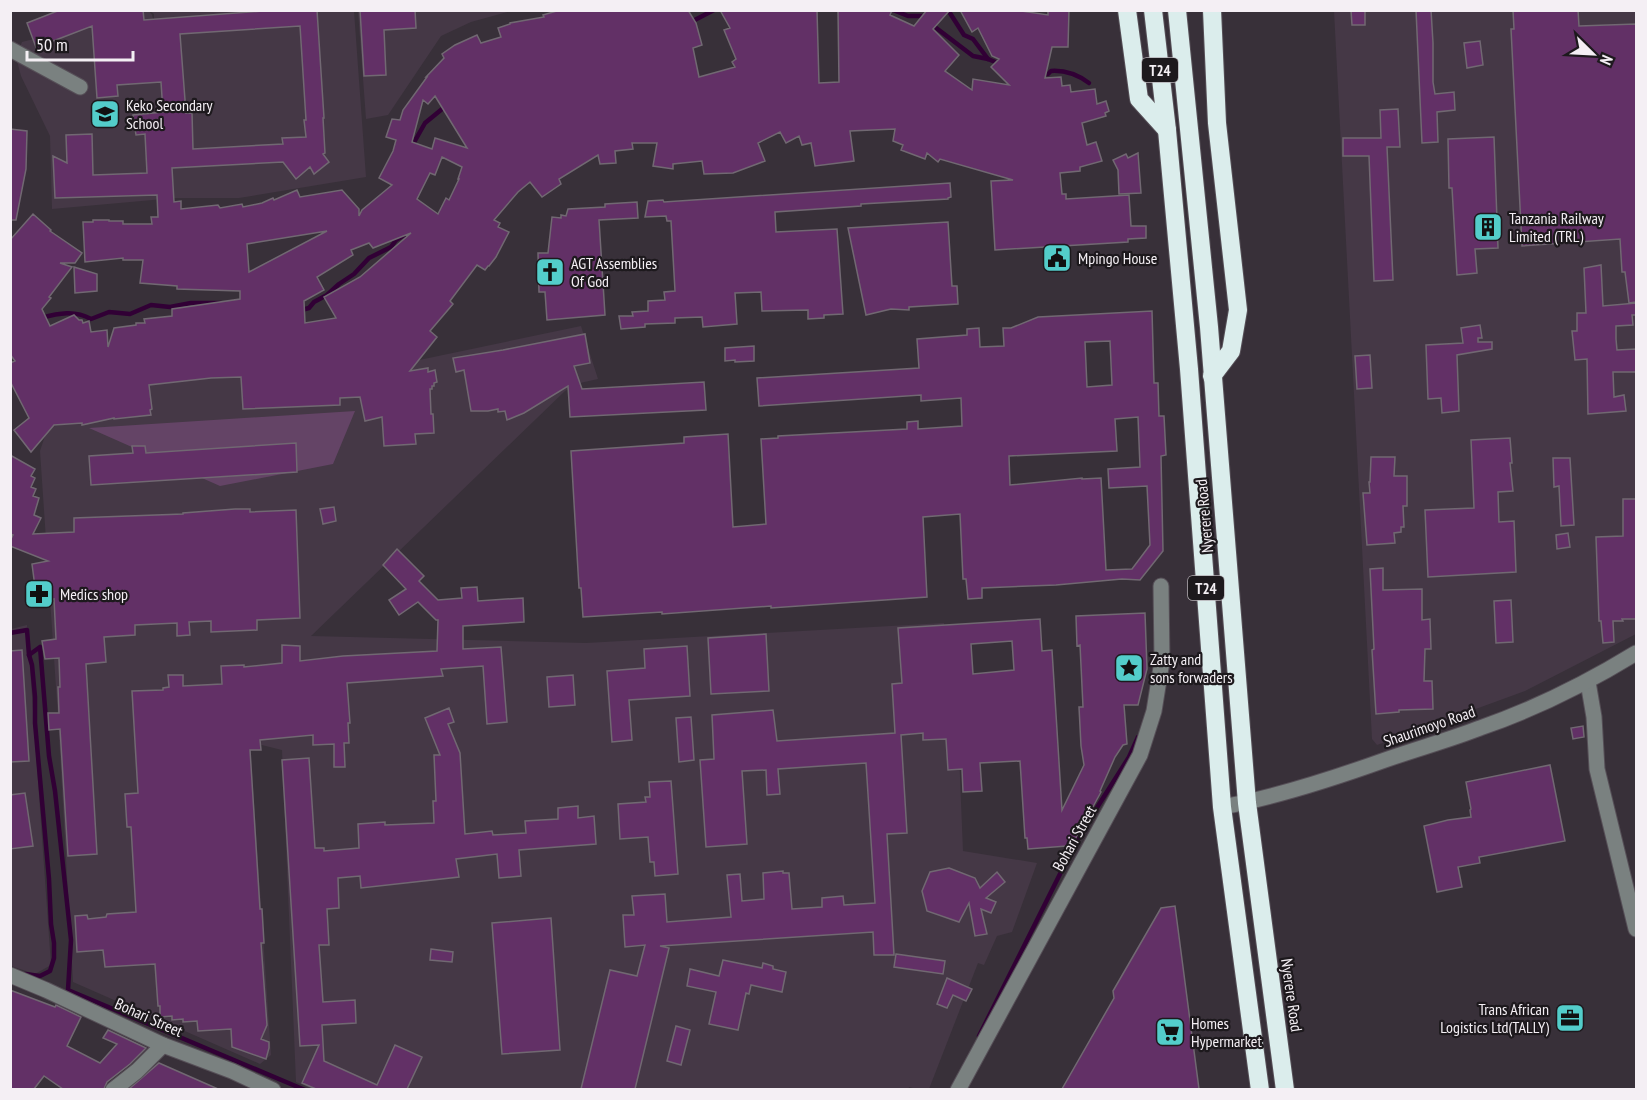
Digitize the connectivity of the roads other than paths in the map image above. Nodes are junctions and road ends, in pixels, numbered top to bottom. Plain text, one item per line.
1 (1127, 10) edge
2 (1153, 10) edge
3 (1177, 10) edge
4 (1212, 10) edge
5 (10, 49) edge
6 (80, 87) dead end
7 (1167, 129) junction
8 (1212, 376) junction
9 (1161, 586) dead end
10 (1636, 653) edge
11 (1588, 682) junction
12 (1247, 803) junction
13 (1222, 807) junction
14 (1636, 929) edge
15 (10, 975) edge
16 (164, 1045) junction
17 (113, 1089) edge
18 (273, 1089) edge
19 (958, 1089) edge
20 (1260, 1089) edge
21 (1285, 1089) edge

1 - 7 highway
2 - 7 highway, Nyerere Road / T24
3 - 8 highway, Nyerere Road / T24
4 - 8 highway
5 - 6 street
7 - 13 highway, Nyerere Road / T24
8 - 12 highway, Nyerere Road / T24
9 - 19 street, Bohari Street
10 - 11 street, Shaurimoyo Road
11 - 12 street, Shaurimoyo Road
11 - 14 street
12 - 13 street, Shaurimoyo Road
12 - 21 highway, Nyerere Road / T24
13 - 20 highway, Nyerere Road / T24
15 - 16 street, Bohari Street
16 - 17 street
16 - 18 street, Bohari Street

